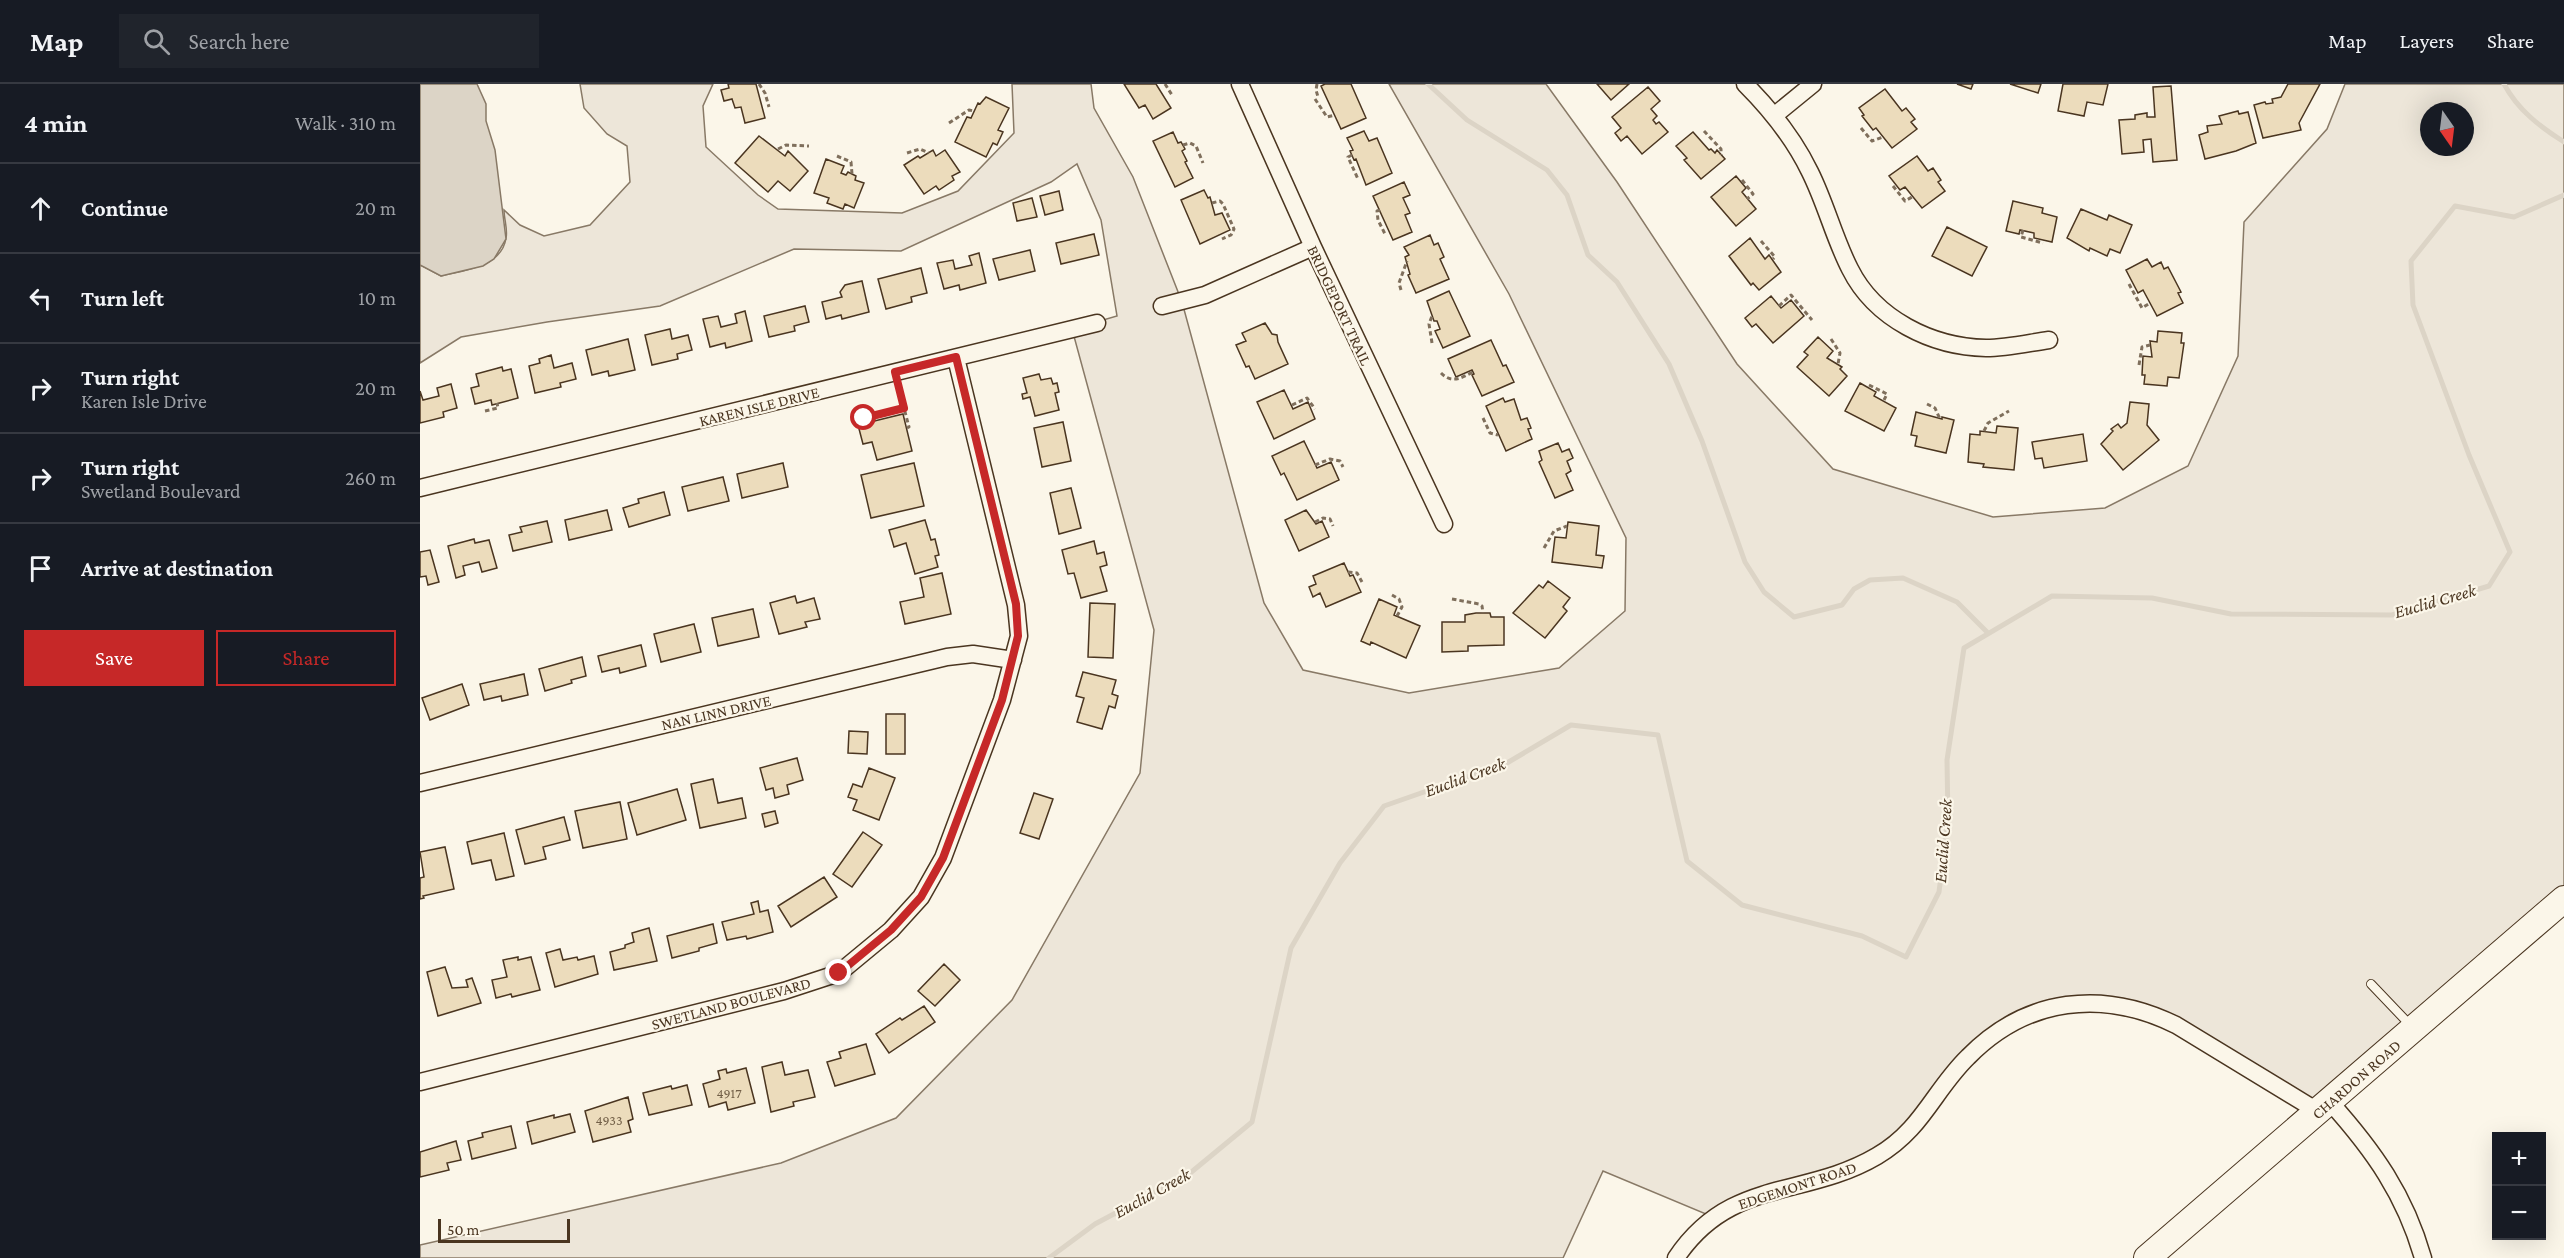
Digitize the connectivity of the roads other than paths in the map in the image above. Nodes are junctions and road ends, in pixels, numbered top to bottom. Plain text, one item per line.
1 (1240, 84) edge
2 (1746, 84) edge
3 (1813, 84) edge
4 (1774, 115) junction
5 (1313, 247) junction
6 (1162, 306) dead end
7 (1097, 322) dead end
8 (2049, 340) dead end
9 (956, 357) junction
10 (420, 488) edge
11 (1444, 524) dead end
12 (1013, 660) junction
13 (420, 783) edge
14 (2564, 899) edge
15 (2371, 984) dead end
16 (2414, 1029) junction
17 (420, 1082) edge
18 (2324, 1107) junction
19 (1676, 1258) edge
20 (2147, 1258) edge
21 (2423, 1258) edge

1 - 5 street, BRIDGEPORT TRAIL
2 - 4 street
3 - 4 street
4 - 8 street
5 - 6 street
5 - 11 street, BRIDGEPORT TRAIL
7 - 9 street, KAREN ISLE DRIVE
9 - 10 street, KAREN ISLE DRIVE
9 - 12 street, SWETLAND BOULEVARD
12 - 13 street, NAN LINN DRIVE
12 - 17 street, SWETLAND BOULEVARD
14 - 16 main road, CHARDON ROAD
15 - 16 lane
16 - 18 main road, CHARDON ROAD
18 - 19 street, EDGEMONT ROAD
18 - 20 main road, CHARDON ROAD
18 - 21 street, EDGEMONT ROAD

